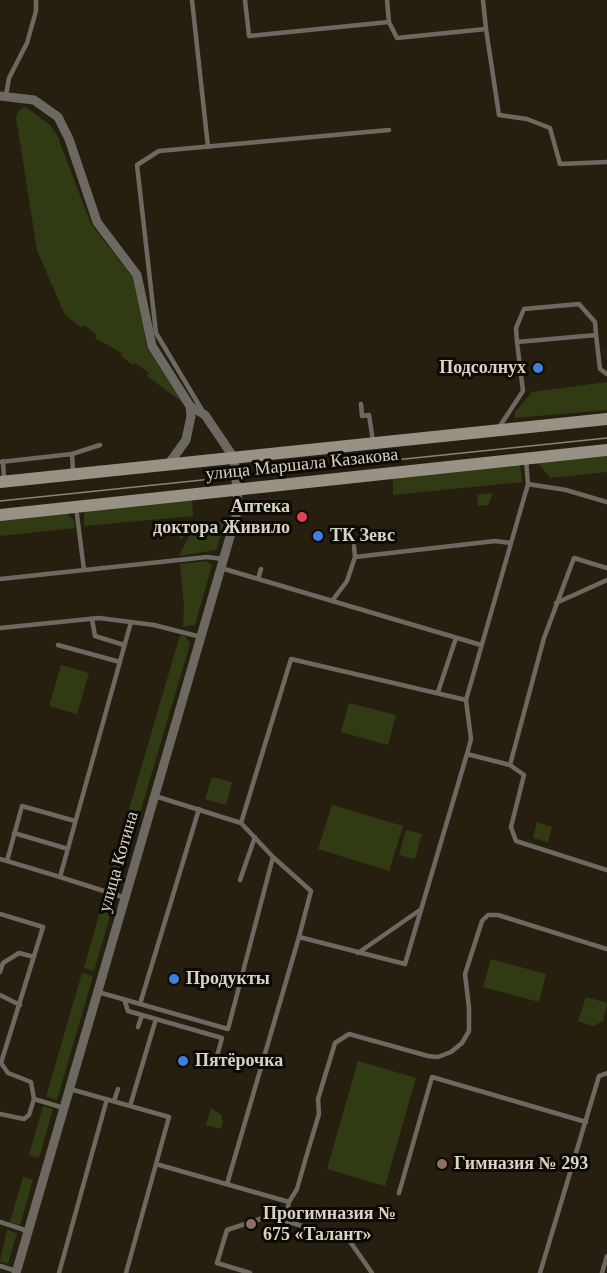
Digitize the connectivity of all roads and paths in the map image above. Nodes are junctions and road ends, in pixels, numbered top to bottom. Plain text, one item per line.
1 (36, 0) edge
2 (192, 0) edge
3 (245, 0) edge
4 (387, 0) edge
5 (483, 0) edge
6 (390, 22) junction
7 (486, 29) junction
8 (3, 96) edge
9 (389, 130) dead end
10 (208, 147) junction
11 (607, 162) edge
12 (596, 335) junction
13 (517, 342) junction
14 (607, 374) edge
15 (361, 404) dead end
16 (190, 406) junction
17 (205, 415) junction
18 (607, 419) edge
19 (497, 431) junction
20 (373, 444) junction
21 (100, 445) dead end
22 (607, 450) edge
23 (72, 454) junction
24 (234, 458) junction
25 (526, 459) junction
26 (1, 462) edge
27 (168, 465) junction
28 (74, 475) junction
29 (2, 482) edge
30 (528, 484) junction
31 (238, 490) junction
32 (607, 502) edge
33 (76, 507) junction
34 (0, 515) edge
35 (511, 543) junction
36 (354, 546) dead end
37 (355, 557) junction
38 (222, 564) junction
39 (607, 568) edge
40 (261, 569) dead end
41 (84, 570) junction
42 (0, 579) edge
43 (258, 579) junction
44 (607, 580) edge
45 (332, 601) junction
46 (556, 603) junction
47 (92, 619) junction
48 (131, 622) junction
49 (0, 628) edge
50 (201, 636) junction
51 (456, 638) junction
52 (58, 645) dead end
53 (124, 645) junction
54 (481, 645) junction
55 (120, 662) junction
56 (438, 692) junction
57 (466, 700) junction
58 (467, 754) junction
59 (510, 765) junction
60 (155, 796) junction
61 (199, 809) junction
62 (75, 821) junction
63 (241, 823) junction
64 (15, 833) junction
65 (255, 837) junction
66 (68, 849) junction
67 (273, 857) junction
68 (0, 859) edge
69 (7, 861) junction
70 (607, 870) edge
71 (60, 877) junction
72 (240, 880) dead end
73 (126, 898) junction
74 (421, 910) junction
75 (0, 914) edge
76 (299, 937) junction
77 (607, 949) edge
78 (358, 952) junction
79 (34, 957) junction
80 (0, 972) edge
81 (98, 992) junction
82 (0, 995) edge
83 (124, 999) junction
84 (140, 1004) junction
85 (20, 1005) junction
86 (142, 1015) junction
87 (156, 1019) junction
88 (138, 1027) dead end
89 (1, 1063) edge
90 (214, 1067) dead end
91 (607, 1073) edge
92 (70, 1089) junction
93 (118, 1089) dead end
94 (34, 1099) junction
95 (107, 1099) junction
96 (114, 1101) junction
97 (130, 1106) junction
98 (64, 1108) junction
99 (0, 1114) edge
100 (586, 1122) junction
101 (156, 1164) junction
102 (227, 1184) junction
103 (399, 1193) dead end
104 (289, 1202) junction
105 (285, 1221) junction
106 (0, 1222) edge
107 (28, 1232) junction
108 (607, 1256) edge
109 (0, 1266) edge
110 (16, 1272) edge
111 (59, 1273) edge
112 (126, 1273) edge
113 (250, 1273) edge
114 (372, 1273) edge
115 (540, 1273) edge
116 (602, 1273) edge

1 - 8 lane
2 - 10 lane
3 - 6 lane
4 - 6 lane
5 - 7 lane
6 - 7 lane
7 - 11 lane
8 - 16 street
9 - 10 lane
10 - 17 lane
12 - 13 lane
12 - 13 lane
12 - 14 lane
13 - 19 lane
15 - 20 lane
16 - 17 street
16 - 27 street
17 - 24 street
18 - 19 main road, улица Маршала Казакова
19 - 20 main road, улица Маршала Казакова
20 - 24 main road, улица Маршала Казакова
21 - 23 lane
22 - 25 main road, улица Маршала Казакова
23 - 26 lane
23 - 28 lane
24 - 27 main road, улица Маршала Казакова
24 - 31 street, улица Котина
25 - 30 lane
25 - 31 main road, улица Маршала Казакова
26 - 29 lane
27 - 28 main road, улица Маршала Казакова
28 - 29 main road, улица Маршала Казакова
30 - 32 lane
30 - 35 lane
31 - 33 main road, улица Маршала Казакова
31 - 38 street, улица Котина
33 - 34 main road, улица Маршала Казакова
33 - 41 lane
35 - 37 lane
35 - 54 lane
36 - 37 lane
37 - 45 lane
38 - 41 lane
38 - 43 lane
38 - 50 street, улица Котина
39 - 46 lane
40 - 43 lane
41 - 42 lane
43 - 45 lane
44 - 46 lane
45 - 51 lane
46 - 59 lane
47 - 48 lane
47 - 49 lane
47 - 53 lane
48 - 50 lane
48 - 53 lane
50 - 60 street, улица Котина
51 - 54 lane
51 - 56 lane
52 - 55 lane
53 - 55 lane
54 - 57 lane
55 - 62 lane
56 - 57 lane
56 - 63 lane
57 - 58 lane
58 - 59 lane
58 - 74 lane
59 - 70 lane
60 - 61 lane
60 - 73 street, улица Котина
61 - 63 lane
61 - 84 lane
62 - 64 lane
62 - 66 lane
63 - 65 lane
64 - 66 lane
64 - 69 lane
65 - 67 lane
65 - 72 lane
66 - 71 lane
67 - 76 lane
67 - 84 lane
68 - 69 lane
69 - 71 lane
71 - 73 lane
73 - 81 street, улица Котина
74 - 78 lane
74 - 78 lane
75 - 79 lane
76 - 78 lane
76 - 102 lane
77 - 104 lane
79 - 80 lane
79 - 85 lane
81 - 83 lane
81 - 92 street, улица Котина
82 - 85 lane
83 - 84 lane
83 - 86 lane
85 - 89 lane
86 - 87 lane
86 - 88 lane
87 - 90 lane
87 - 97 lane
89 - 94 lane
91 - 100 lane
92 - 95 lane
92 - 98 street, улица Котина
93 - 96 lane
94 - 98 lane
94 - 99 lane
95 - 96 lane
95 - 111 lane
96 - 97 lane
97 - 101 lane
98 - 107 street, улица Котина
100 - 103 lane
100 - 115 lane
101 - 102 lane
101 - 112 lane
102 - 104 lane
104 - 105 lane
105 - 113 lane
105 - 114 lane
106 - 107 lane
107 - 110 street, улица Котина
108 - 116 lane
109 - 110 lane

